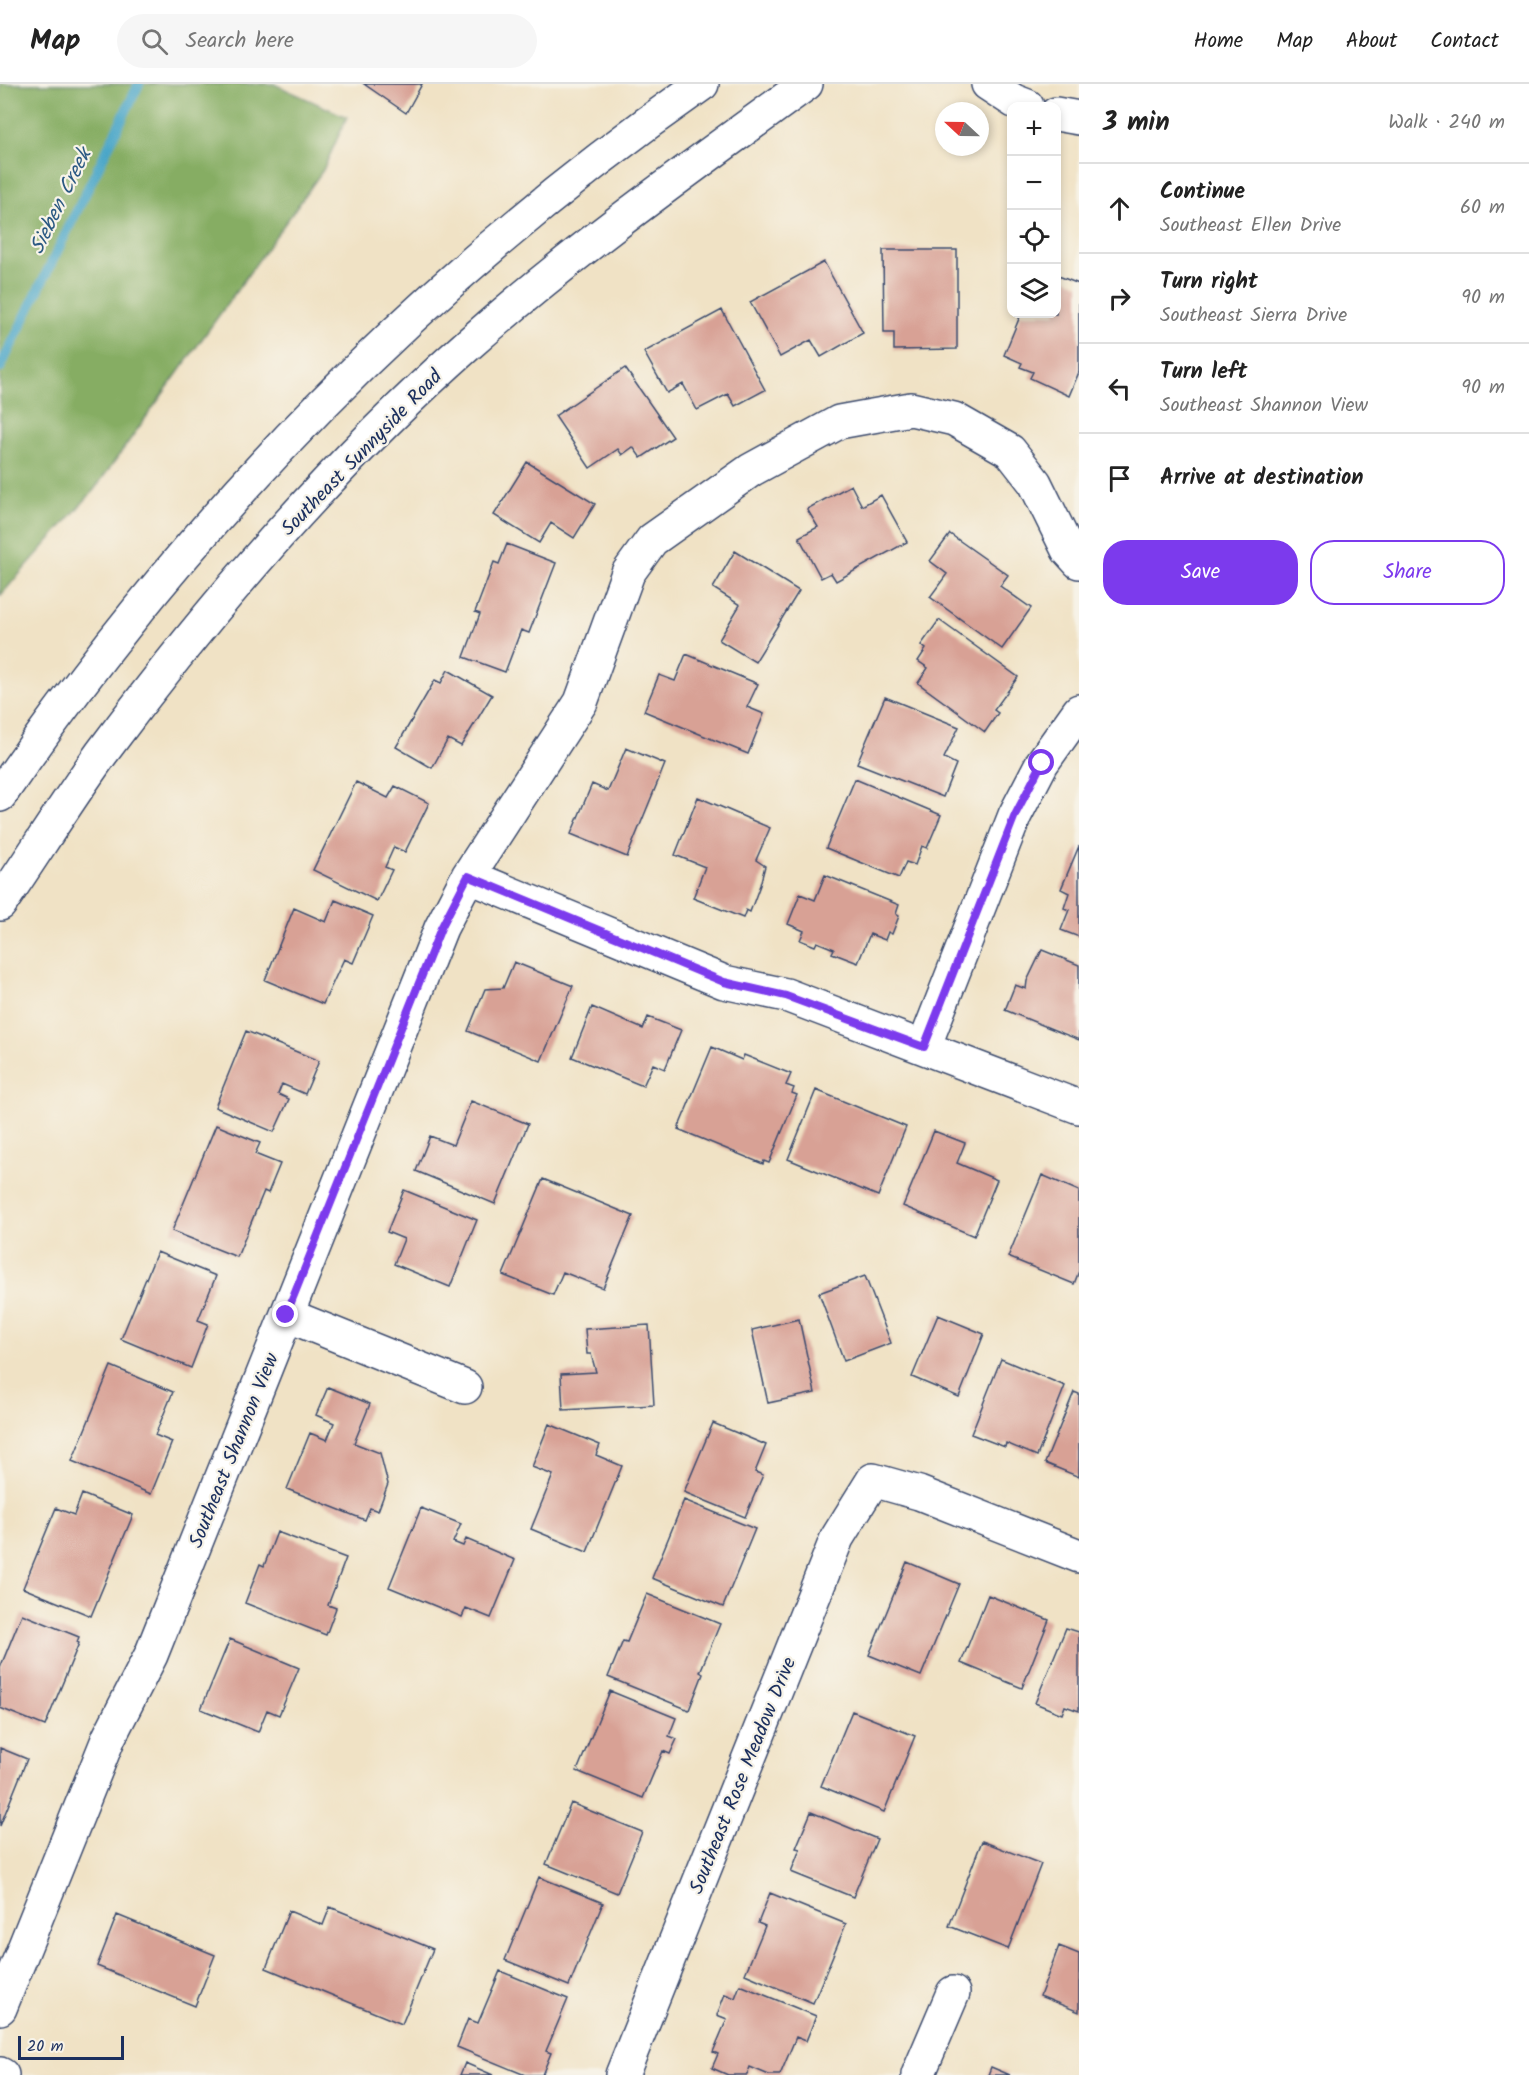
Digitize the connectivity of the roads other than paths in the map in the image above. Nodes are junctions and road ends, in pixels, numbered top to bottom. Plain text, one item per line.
1 (702, 84) edge
2 (806, 84) edge
3 (988, 84) edge
4 (1014, 102) edge
5 (1061, 115) edge
6 (1079, 118) edge
7 (1079, 562) edge
8 (1079, 711) edge
9 (0, 795) edge
10 (468, 876) junction
11 (0, 904) edge
12 (924, 1047) junction
13 (1079, 1107) edge
14 (286, 1315) junction
15 (465, 1387) dead end
16 (1079, 1556) edge
17 (953, 1993) dead end
18 (0, 2008) edge
19 (622, 2075) edge
20 (918, 2075) edge

1 - 9 street
2 - 11 street, Southeast Sunnyside Road
3 - 4 street
5 - 6 street
7 - 10 street, Southeast Shannon View
8 - 12 street
10 - 12 street
10 - 14 street, Southeast Shannon View
12 - 13 street
14 - 15 street
14 - 18 street, Southeast Shannon View
16 - 19 street, Southeast Rose Meadow Drive
17 - 20 street

